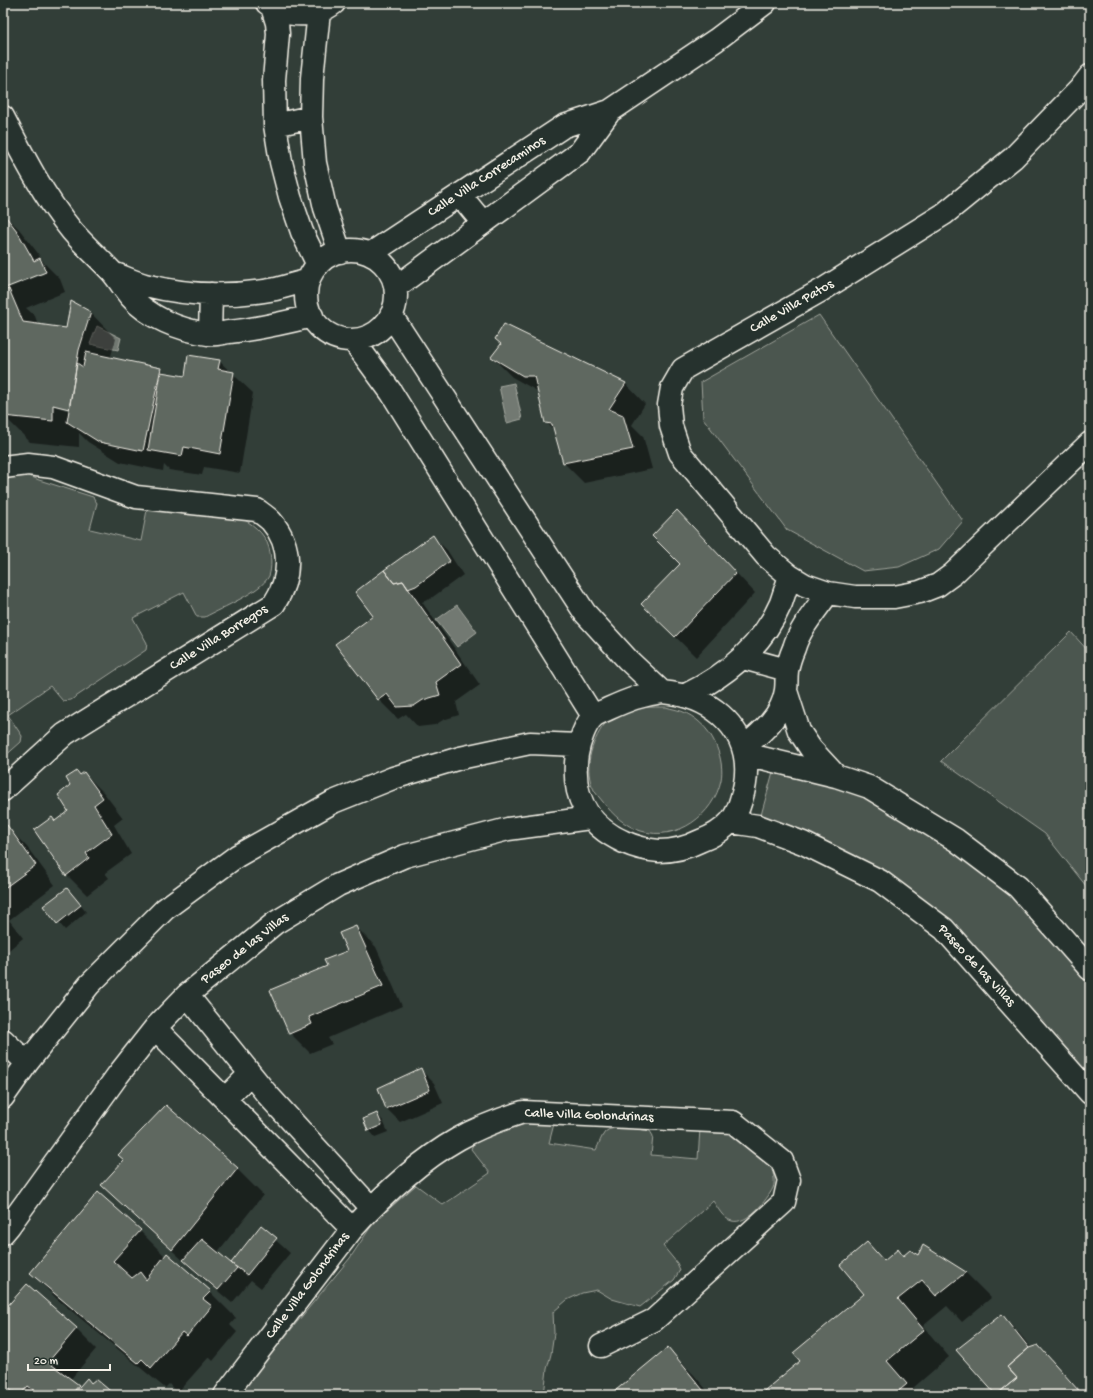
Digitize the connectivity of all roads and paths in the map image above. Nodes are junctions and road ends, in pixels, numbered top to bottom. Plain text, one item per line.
1 (765, 3) edge
2 (270, 5) edge
3 (327, 8) edge
4 (1090, 76) edge
5 (610, 111) junction
6 (3, 117) edge
7 (311, 117) junction
8 (275, 125) junction
9 (12, 156) edge
10 (460, 194) junction
11 (483, 223) junction
12 (340, 252) junction
13 (370, 254) junction
14 (314, 272) junction
15 (113, 274) junction
16 (396, 287) junction
17 (211, 294) junction
18 (391, 315) junction
19 (312, 316) junction
20 (210, 334) junction
21 (353, 340) junction
22 (1090, 443) edge
23 (3, 467) edge
24 (790, 576) junction
25 (828, 593) junction
26 (743, 658) junction
27 (787, 681) junction
28 (662, 692) junction
29 (686, 695) junction
30 (593, 716) junction
31 (578, 745) junction
32 (744, 751) junction
33 (836, 776) junction
34 (3, 790) edge
35 (590, 818) junction
36 (731, 822) junction
37 (1090, 969) edge
38 (187, 995) junction
39 (155, 1028) junction
40 (3, 1040) edge
41 (27, 1063) junction
42 (250, 1074) junction
43 (1090, 1093) edge
44 (3, 1097) edge
45 (225, 1099) junction
46 (289, 1117) junction
47 (268, 1143) junction
48 (372, 1208) junction
49 (352, 1229) junction
50 (3, 1233) edge
51 (601, 1346) dead end
52 (225, 1395) edge

1 - 5 street, Calle Villa Correcaminos
2 - 3 street
2 - 8 street
3 - 7 street
4 - 24 street, Calle Villa Patos
5 - 10 street, Calle Villa Correcaminos
5 - 11 street, Calle Villa Correcaminos
6 - 9 street
7 - 8 street
7 - 12 street
8 - 14 street
9 - 15 street
10 - 11 street
10 - 13 street, Calle Villa Correcaminos
11 - 16 street, Calle Villa Correcaminos
12 - 13 street
12 - 14 street
13 - 16 street
14 - 17 street
14 - 19 street
15 - 17 street
15 - 20 street
16 - 18 street
17 - 20 street
18 - 21 street
18 - 28 street
19 - 20 street
19 - 21 street
21 - 30 street
22 - 25 street, Calle Villa Patos
23 - 34 street, Calle Villa Borregos
24 - 25 street, Calle Villa Patos
24 - 26 street
25 - 27 street
26 - 27 street
26 - 29 street
27 - 32 street
27 - 33 street
28 - 29 street
28 - 30 street
29 - 32 street
30 - 31 street
31 - 35 street
31 - 41 street
32 - 33 street
32 - 36 street
33 - 37 street
35 - 36 street
35 - 38 street, Paseo de las Villas
36 - 43 street, Paseo de las Villas
38 - 39 street, Paseo de las Villas
38 - 42 street
39 - 45 street
39 - 50 street, Paseo de las Villas
40 - 41 street
41 - 44 street
42 - 45 street
42 - 46 street
45 - 47 street
46 - 47 street
46 - 48 street
47 - 49 street
48 - 49 street, Calle Villa Golondrinas
48 - 51 street, Calle Villa Golondrinas
49 - 52 street, Calle Villa Golondrinas

